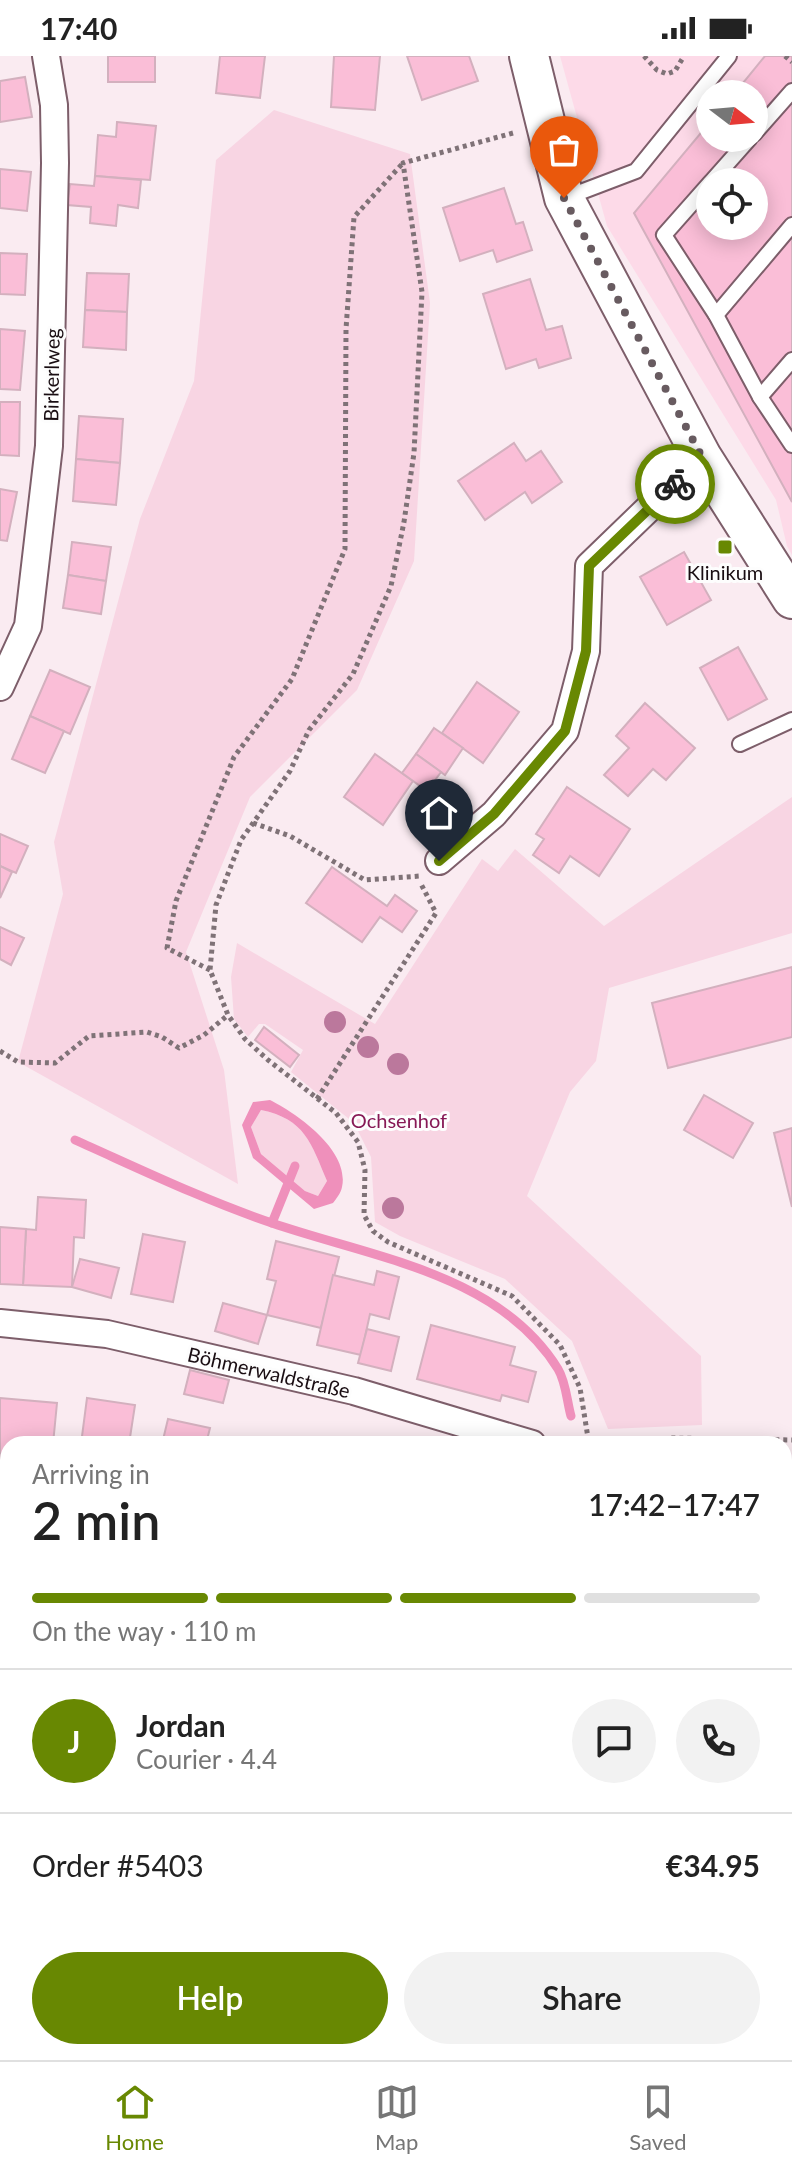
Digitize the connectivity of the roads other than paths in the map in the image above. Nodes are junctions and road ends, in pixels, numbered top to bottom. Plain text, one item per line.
1 (46, 56) edge
2 (529, 56) edge
3 (729, 56) edge
4 (792, 91) edge
5 (768, 118) edge
6 (738, 152) edge
7 (724, 168) edge
8 (564, 198) junction
9 (696, 200) edge
10 (792, 225) edge
11 (716, 315) junction
12 (792, 360) edge
13 (760, 397) junction
14 (792, 445) edge
15 (702, 457) junction
16 (792, 599) edge
17 (0, 687) edge
18 (792, 720) edge
19 (740, 744) dead end
20 (439, 861) road end
21 (0, 1323) edge
22 (505, 1436) edge

1 - 17 street, Birkerlweg
2 - 8 street
3 - 8 lane
4 - 5 lane
6 - 7 lane
8 - 15 street
9 - 11 lane
10 - 11 lane
11 - 13 lane
12 - 13 lane
13 - 14 lane
15 - 16 street
15 - 20 street
18 - 19 lane
21 - 22 street, Böhmerwaldstraße

